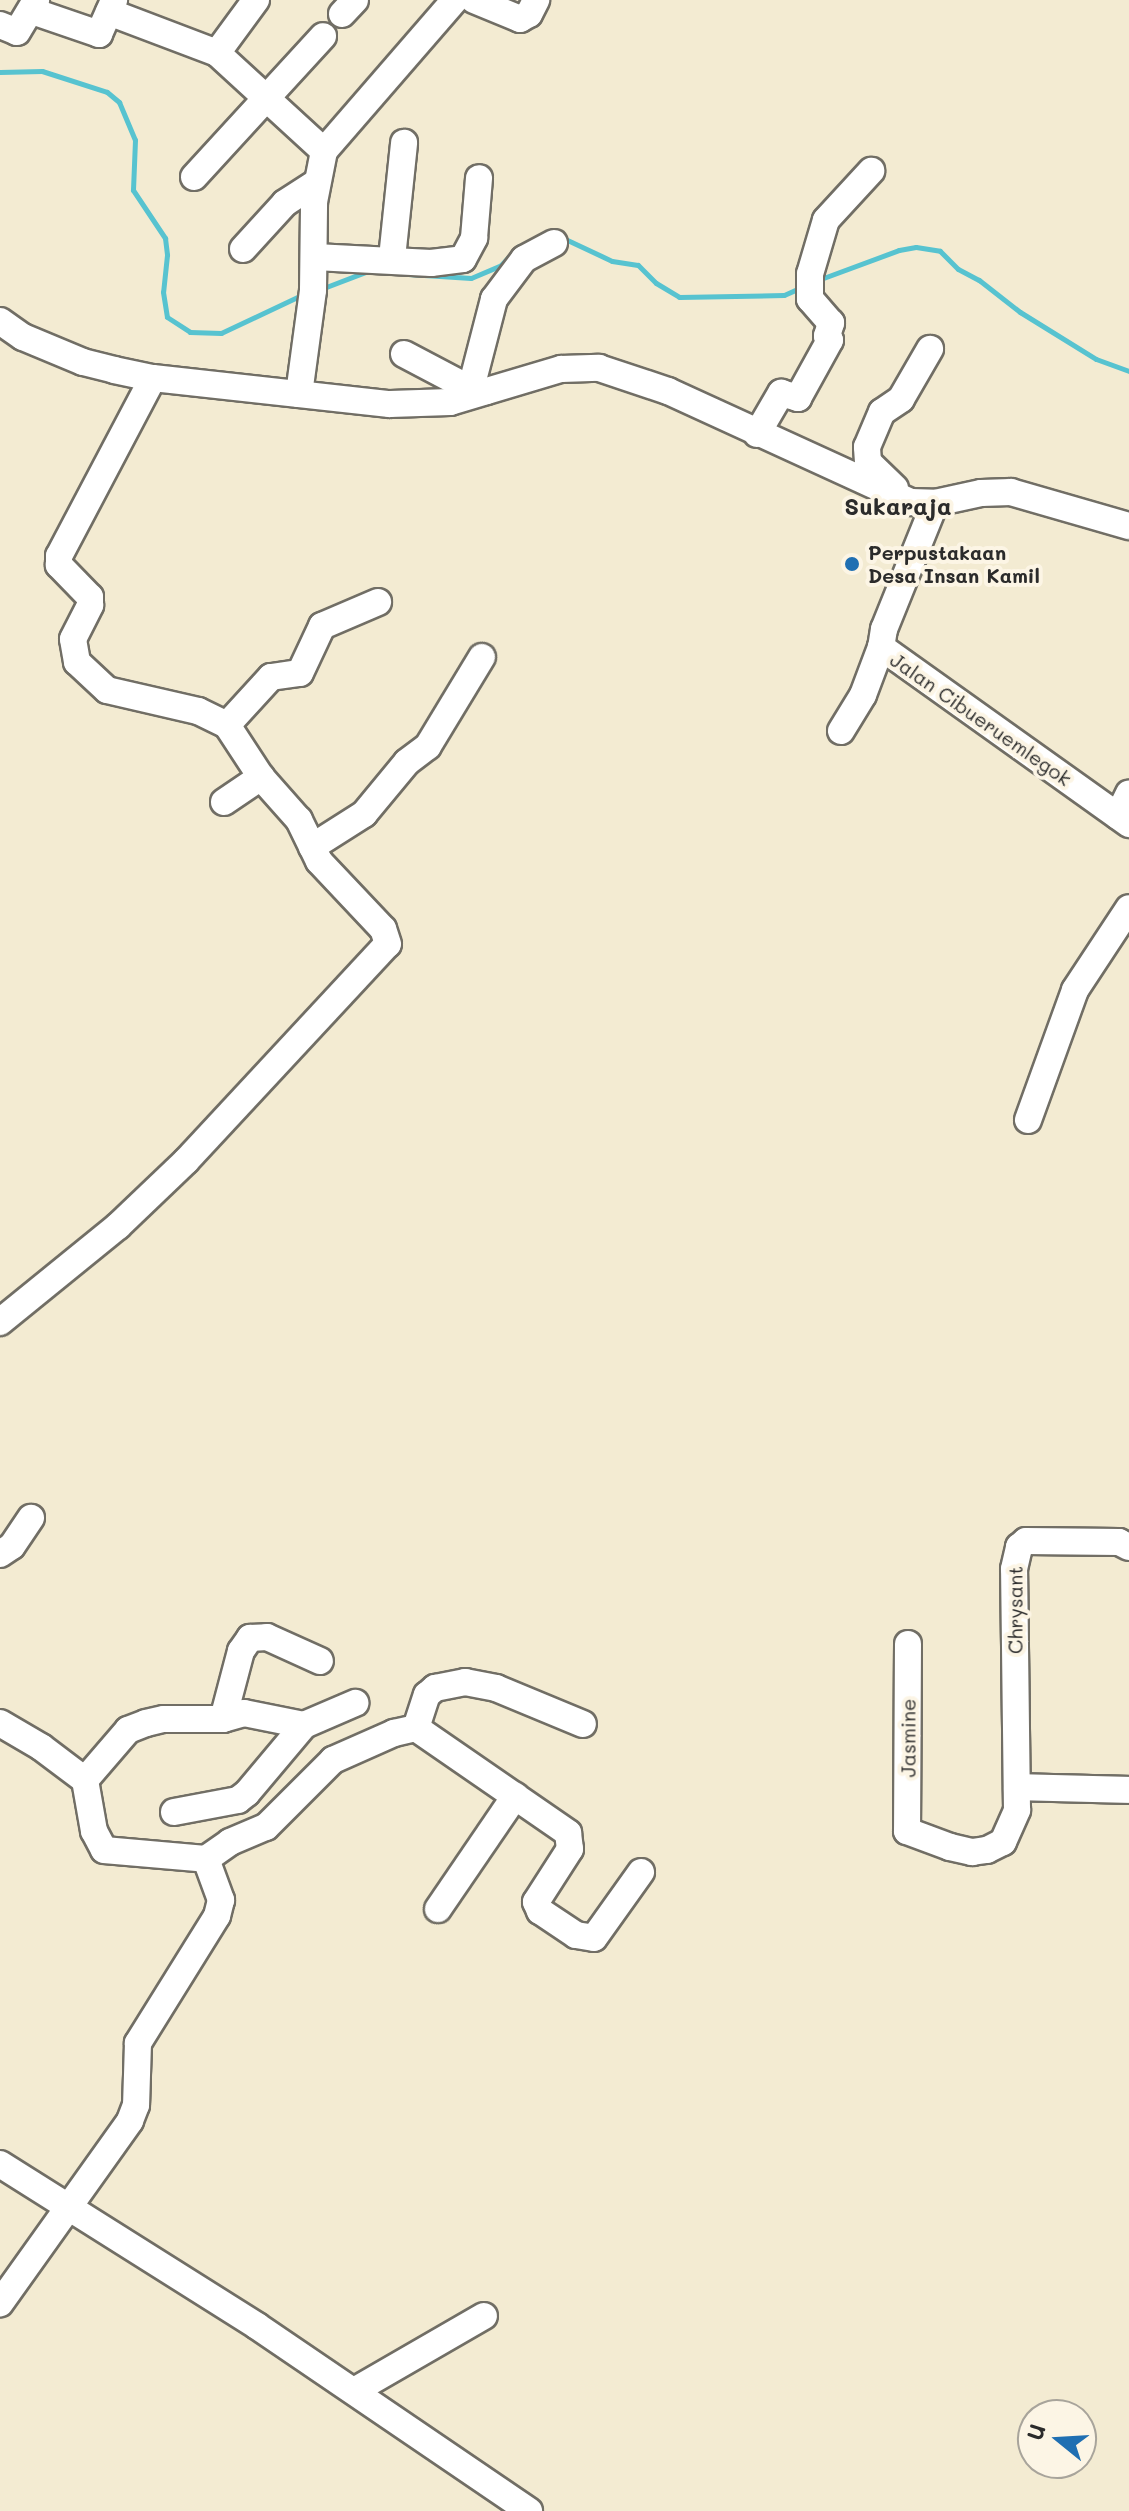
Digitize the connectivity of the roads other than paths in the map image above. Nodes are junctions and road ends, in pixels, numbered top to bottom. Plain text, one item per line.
1 (256, 0) edge
2 (455, 0) edge
3 (474, 0) edge
4 (536, 0) edge
5 (34, 5) edge
6 (112, 6) edge
7 (0, 25) edge
8 (323, 36) dead end
9 (217, 53) junction
10 (267, 97) junction
11 (404, 143) dead end
12 (324, 151) junction
13 (871, 171) dead end
14 (194, 177) dead end
15 (479, 178) dead end
16 (316, 183) junction
17 (554, 243) dead end
18 (243, 249) dead end
19 (315, 257) junction
20 (392, 258) junction
21 (0, 321) edge
22 (930, 349) dead end
23 (404, 354) dead end
24 (153, 378) junction
25 (479, 389) junction
26 (299, 394) junction
27 (757, 434) junction
28 (895, 496) junction
29 (935, 503) junction
30 (1129, 526) edge
31 (378, 602) dead end
32 (881, 647) junction
33 (482, 657) dead end
34 (227, 725) junction
35 (841, 731) dead end
36 (261, 777) junction
37 (224, 802) dead end
38 (1125, 811) edge
39 (312, 847) junction
40 (1129, 908) edge
41 (1028, 1120) dead end
42 (0, 1322) edge
43 (31, 1518) dead end
44 (1129, 1547) edge
45 (0, 1554) edge
46 (908, 1644) dead end
47 (320, 1661) dead end
48 (355, 1703) dead end
49 (223, 1719) junction
50 (0, 1723) edge
51 (583, 1724) dead end
52 (304, 1725) junction
53 (416, 1728) junction
54 (85, 1780) junction
55 (1017, 1787) junction
56 (1129, 1790) edge
57 (515, 1796) junction
58 (174, 1812) dead end
59 (206, 1859) junction
60 (641, 1872) dead end
61 (438, 1909) dead end
62 (0, 2164) edge
63 (67, 2206) junction
64 (0, 2303) edge
65 (484, 2316) dead end
66 (354, 2391) junction
67 (529, 2511) edge

1 - 9 street
2 - 12 street
3 - 4 street
5 - 6 street
5 - 7 street
6 - 9 street
8 - 10 street
9 - 10 street
10 - 12 street
10 - 14 street
11 - 20 street
12 - 16 street
13 - 27 street
15 - 20 street
16 - 18 street
16 - 19 street
17 - 25 street
19 - 20 street
19 - 26 street
21 - 24 street
22 - 28 street
23 - 25 street
24 - 26 street
24 - 34 street
25 - 26 street
25 - 27 street
27 - 28 street
28 - 29 street
29 - 30 street
29 - 32 street, Jalan Cibueruemlegok
31 - 34 street
32 - 35 street
32 - 38 street, Jalan Cibueruemlegok
33 - 39 street
34 - 36 street
36 - 37 street
36 - 39 street
39 - 42 street
40 - 41 street
43 - 45 street
44 - 55 street, Chrysant
46 - 55 street, Jasmine
47 - 49 street
48 - 52 street
49 - 52 street
49 - 54 street
50 - 54 street
51 - 53 street
52 - 58 street
53 - 57 street
53 - 59 street
54 - 59 street
55 - 56 street
57 - 60 street
57 - 61 street
59 - 63 street
62 - 63 street
63 - 64 street
63 - 66 street
65 - 66 street
66 - 67 street

